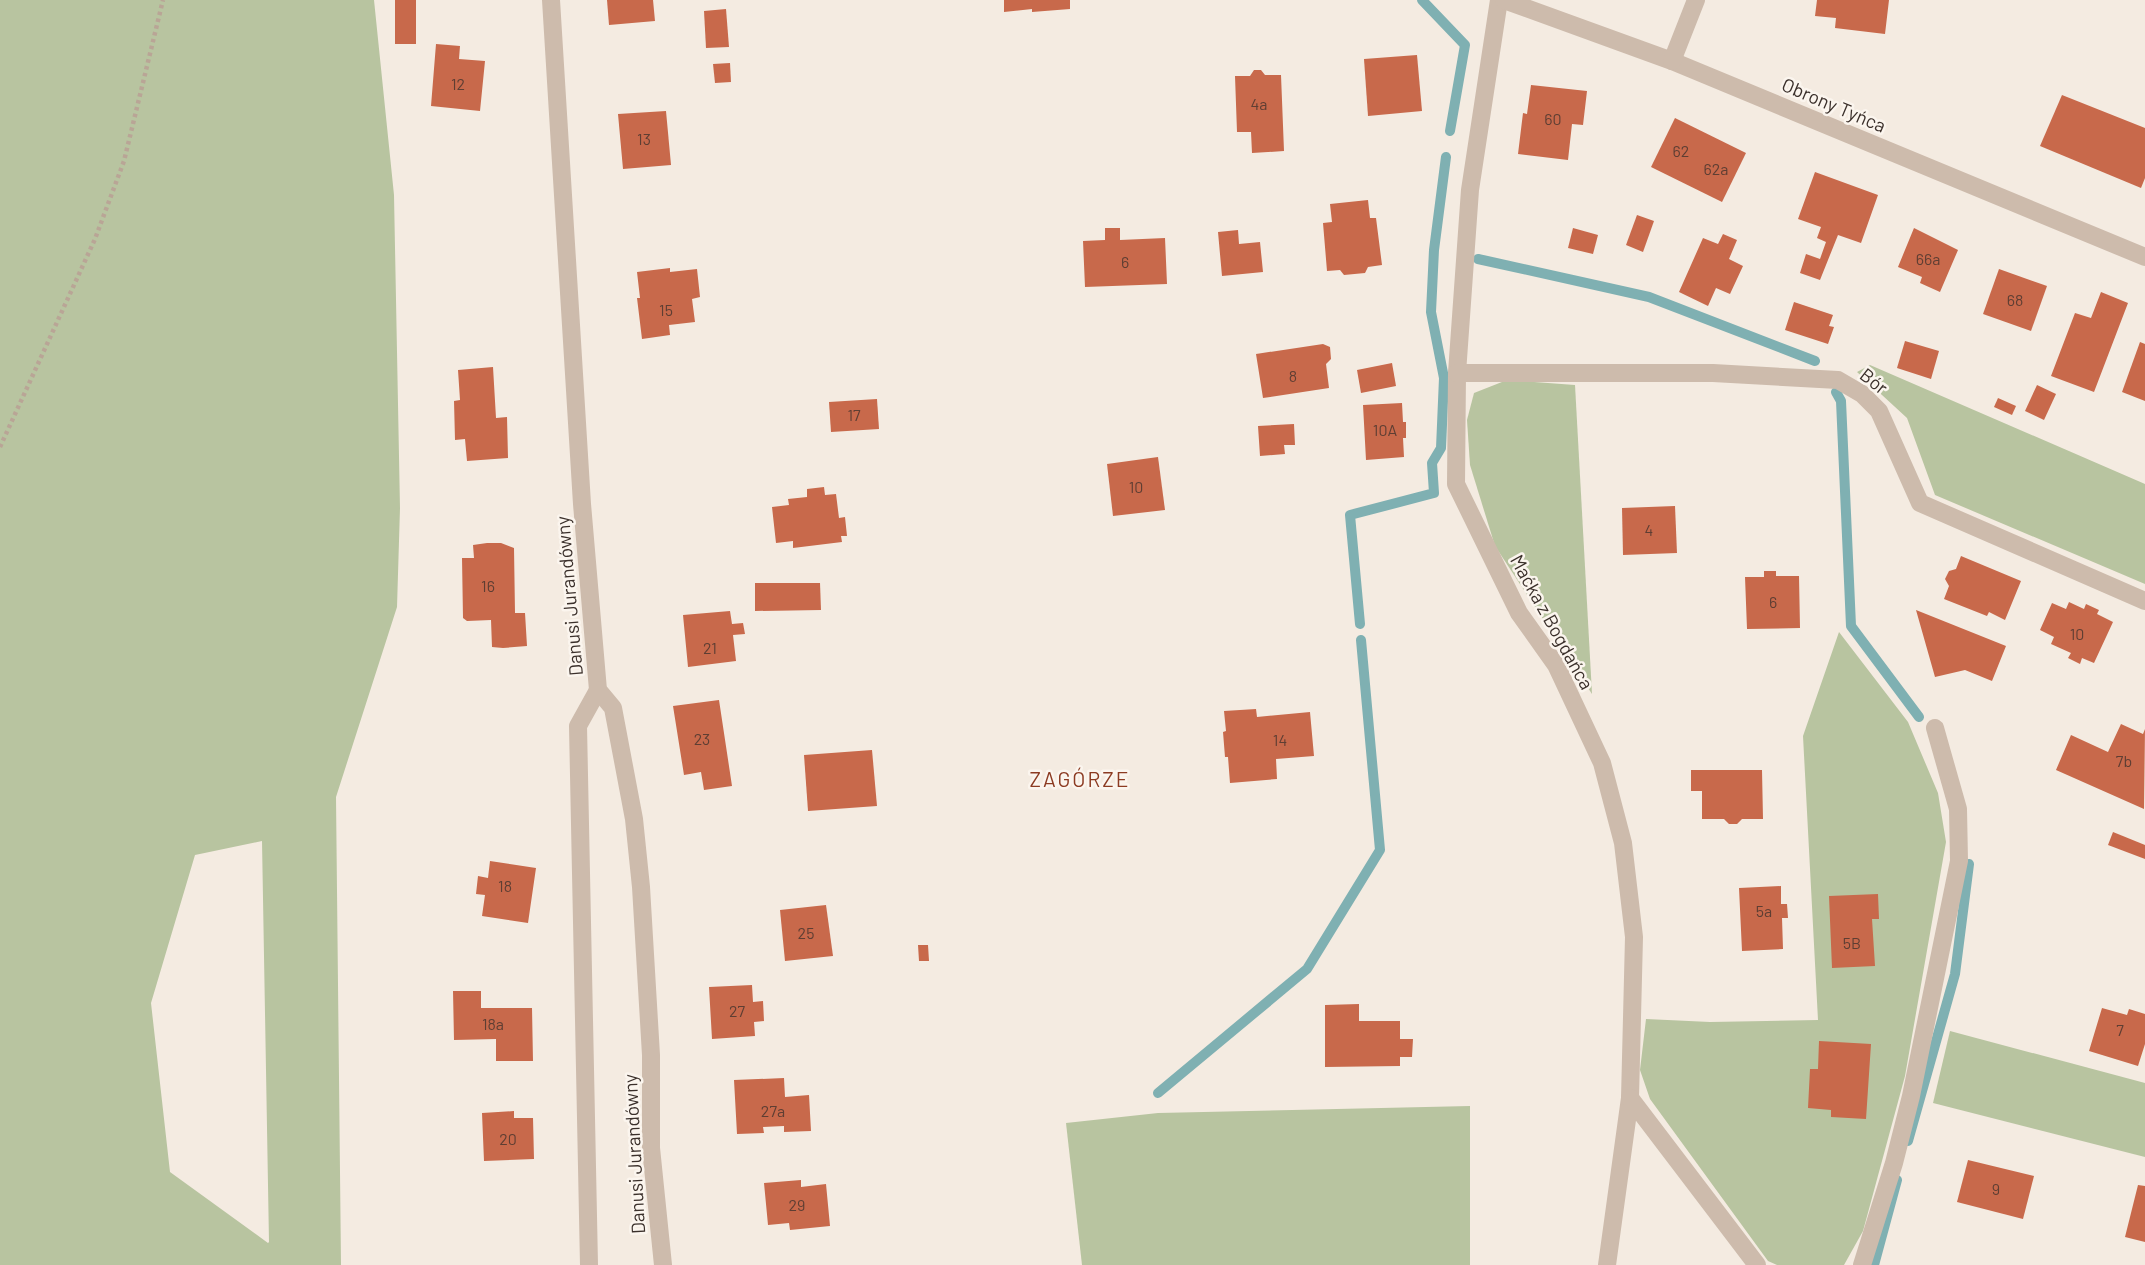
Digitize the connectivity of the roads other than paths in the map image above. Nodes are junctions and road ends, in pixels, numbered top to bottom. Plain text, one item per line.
1 (551, 0) edge
2 (1502, 0) edge
3 (1696, 0) edge
4 (1672, 61) junction
5 (2145, 257) edge
6 (1457, 373) junction
7 (2145, 601) edge
8 (598, 690) junction
9 (1935, 728) dead end
10 (1630, 1098) junction
11 (589, 1265) edge
12 (663, 1265) edge
13 (1608, 1265) edge
14 (1757, 1265) edge
15 (1862, 1265) edge

1 - 8 street, Danusi Jurandówny
2 - 4 street, Obrony Tyńca
2 - 6 street, Maćka z Bogdańca
3 - 4 street
4 - 5 street, Obrony Tyńca
6 - 7 street, Bór
6 - 10 street, Maćka z Bogdańca
8 - 11 street
8 - 12 street, Danusi Jurandówny
9 - 15 street
10 - 13 street, Maćka z Bogdańca
10 - 14 street

